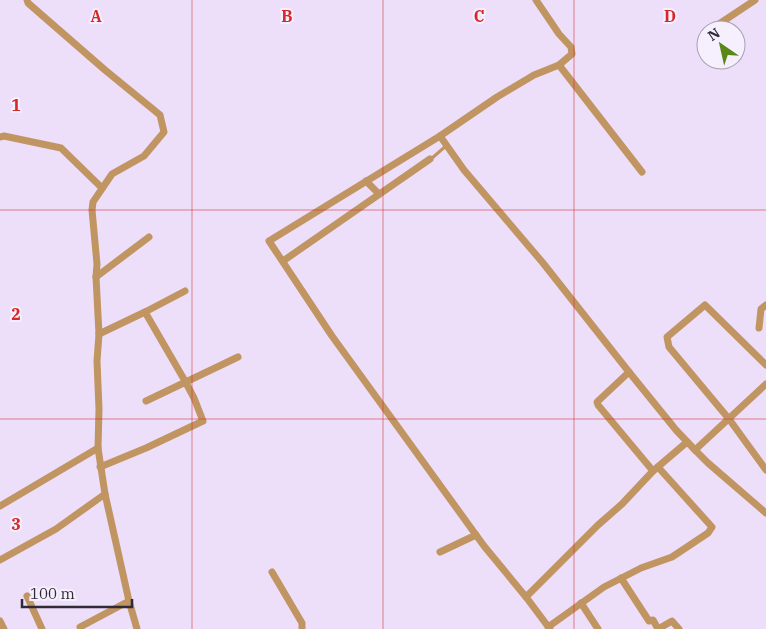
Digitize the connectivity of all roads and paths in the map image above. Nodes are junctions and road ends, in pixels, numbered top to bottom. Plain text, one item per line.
1 (27, 0) edge
2 (536, 0) edge
3 (755, 0) edge
4 (725, 20) edge
5 (559, 65) junction
6 (440, 136) junction
7 (0, 137) edge
8 (446, 145) junction
9 (430, 159) joint
10 (642, 172) dead end
11 (366, 181) junction
12 (102, 188) junction
13 (379, 194) junction
14 (149, 237) dead end
15 (282, 261) junction
16 (96, 277) junction
17 (185, 291) dead end
18 (766, 305) edge
19 (145, 312) junction
20 (759, 328) dead end
21 (99, 334) junction
22 (238, 357) dead end
23 (766, 365) edge
24 (629, 372) junction
25 (185, 381) junction
26 (766, 384) edge
27 (146, 401) dead end
28 (729, 419) junction
29 (687, 442) junction
30 (98, 448) junction
31 (695, 450) junction
32 (100, 468) junction
33 (656, 469) junction
34 (766, 470) edge
35 (105, 494) junction
36 (0, 506) edge
37 (766, 513) edge
38 (476, 535) junction
39 (440, 552) dead end
40 (0, 560) edge
41 (272, 572) dead end
42 (621, 578) junction
43 (27, 596) dead end
44 (526, 597) junction
45 (129, 601) junction
46 (581, 603) junction
47 (0, 621) edge
48 (549, 628) edge
49 (4, 629) edge
50 (42, 629) edge
51 (81, 629) edge
52 (137, 629) edge
53 (302, 629) edge
54 (598, 629) edge
55 (658, 629) edge
56 (679, 629) edge

1 - 12 street
2 - 5 street
3 - 4 street
5 - 6 street
5 - 10 street
6 - 8 street
6 - 11 street
7 - 12 street
8 - 9 lane
8 - 24 street
9 - 13 street
11 - 13 street
11 - 15 street
12 - 16 street
13 - 15 street
14 - 16 street
15 - 38 street
16 - 21 street
17 - 19 street
18 - 20 street
19 - 21 street
19 - 25 street
21 - 30 street
22 - 25 street
23 - 28 street
24 - 29 street
24 - 33 street
25 - 27 street
25 - 32 street
26 - 28 street
28 - 31 street
28 - 34 street
29 - 31 street
29 - 33 street
30 - 32 street
30 - 36 street
31 - 37 street
32 - 35 street
33 - 42 street
33 - 44 street
35 - 40 street
35 - 45 street
38 - 39 street
38 - 44 street
41 - 53 street
42 - 46 street
42 - 55 street
43 - 50 street
44 - 48 street
45 - 51 street
45 - 52 street
46 - 48 street
46 - 54 street
47 - 49 street
55 - 56 street

